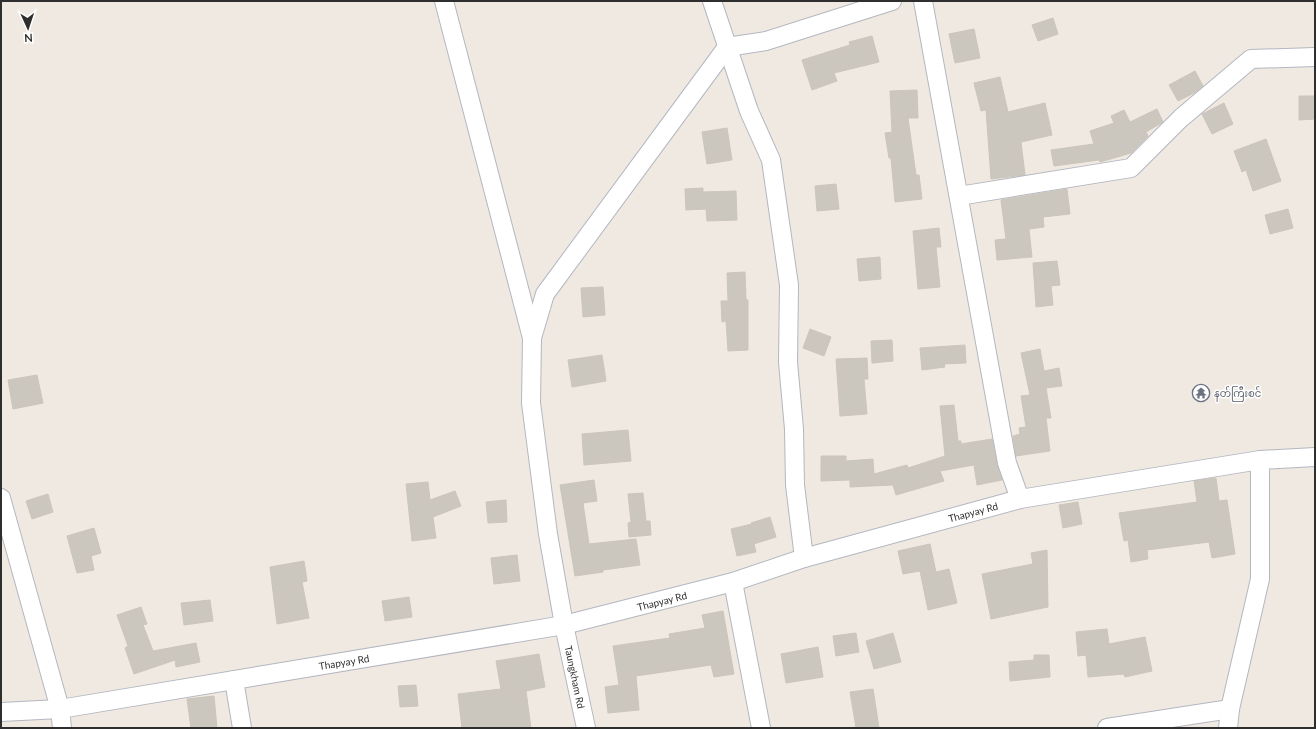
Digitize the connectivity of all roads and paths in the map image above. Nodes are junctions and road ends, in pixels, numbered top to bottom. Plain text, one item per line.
1 (444, 1) edge
2 (712, 1) edge
3 (892, 1) edge
4 (923, 1) edge
5 (727, 47) junction
6 (1315, 57) edge
7 (959, 196) junction
8 (532, 338) junction
9 (1315, 457) edge
10 (1260, 460) junction
11 (1, 498) edge
12 (1020, 499) junction
13 (804, 558) junction
14 (733, 582) junction
15 (564, 626) junction
16 (234, 680) junction
17 (60, 709) junction
18 (1230, 709) junction
19 (1, 712) edge
20 (62, 728) edge
21 (242, 728) edge
22 (586, 728) edge
23 (761, 728) edge
24 (1106, 728) edge
25 (1228, 728) edge

1 - 8 street
2 - 5 street
3 - 5 street
4 - 7 street
5 - 8 street
5 - 13 street
6 - 7 street
7 - 12 street
8 - 15 street, Taungkham Rd
9 - 10 street, Thapyay Rd
10 - 12 street, Thapyay Rd
10 - 18 street
11 - 17 street
12 - 13 street, Thapyay Rd
13 - 14 street, Thapyay Rd
14 - 15 street, Thapyay Rd
14 - 23 street
15 - 16 street, Thapyay Rd
15 - 22 street, Taungkham Rd
16 - 17 street, Thapyay Rd
16 - 21 street
17 - 19 street, Thapyay Rd
17 - 20 street
18 - 24 street
18 - 25 street

